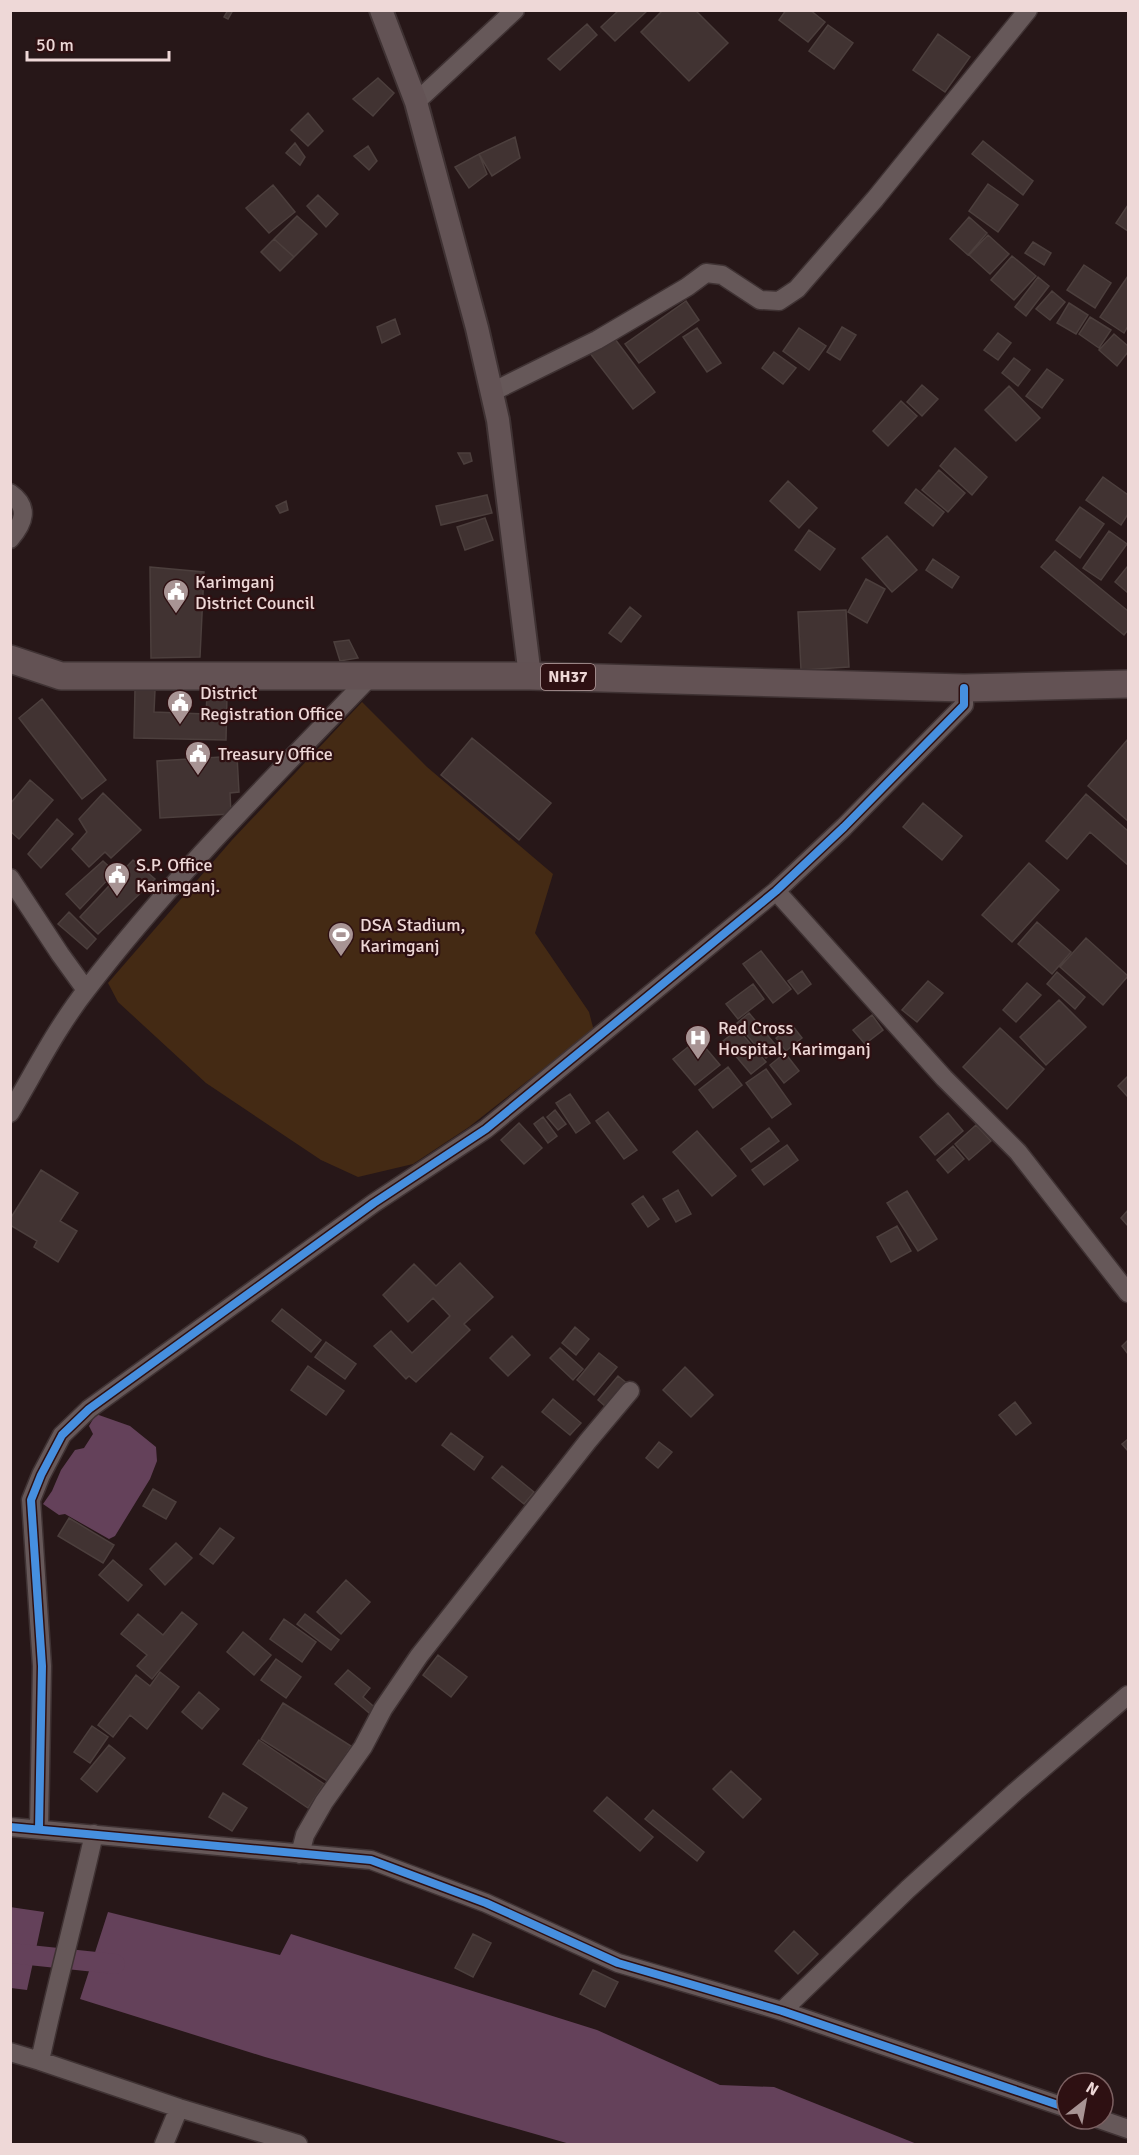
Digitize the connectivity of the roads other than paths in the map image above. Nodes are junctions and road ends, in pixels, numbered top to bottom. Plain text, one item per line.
1 (381, 10) edge
2 (515, 10) edge
3 (1029, 10) edge
4 (416, 102) junction
5 (492, 392) junction
6 (10, 493) edge
7 (10, 539) edge
8 (10, 659) edge
9 (371, 676) junction
10 (530, 676) junction
11 (1128, 684) edge
12 (964, 688) junction
13 (10, 878) edge
14 (776, 891) junction
15 (86, 990) junction
16 (10, 1113) edge
17 (1128, 1293) edge
18 (630, 1391) dead end
19 (1128, 1695) edge
20 (10, 1827) edge
21 (39, 1828) junction
22 (94, 1834) junction
23 (300, 1854) junction
24 (782, 2011) junction
25 (10, 2052) edge
26 (40, 2061) junction
27 (1055, 2104) edge
28 (179, 2108) junction
29 (164, 2145) edge
30 (298, 2145) edge

1 - 4 main road
2 - 4 street
3 - 5 street
4 - 5 main road
5 - 10 main road
6 - 7 street
8 - 9 highway, NH37
9 - 10 highway, NH37
9 - 15 street
10 - 12 highway, NH37
11 - 12 highway, NH37
12 - 14 street
13 - 15 street
14 - 17 street
14 - 21 street
15 - 16 street
18 - 23 street
19 - 24 street
20 - 21 street
21 - 22 street
22 - 23 street
22 - 26 street
23 - 24 street
24 - 27 street
25 - 26 street
26 - 28 street
28 - 29 street
28 - 30 street

